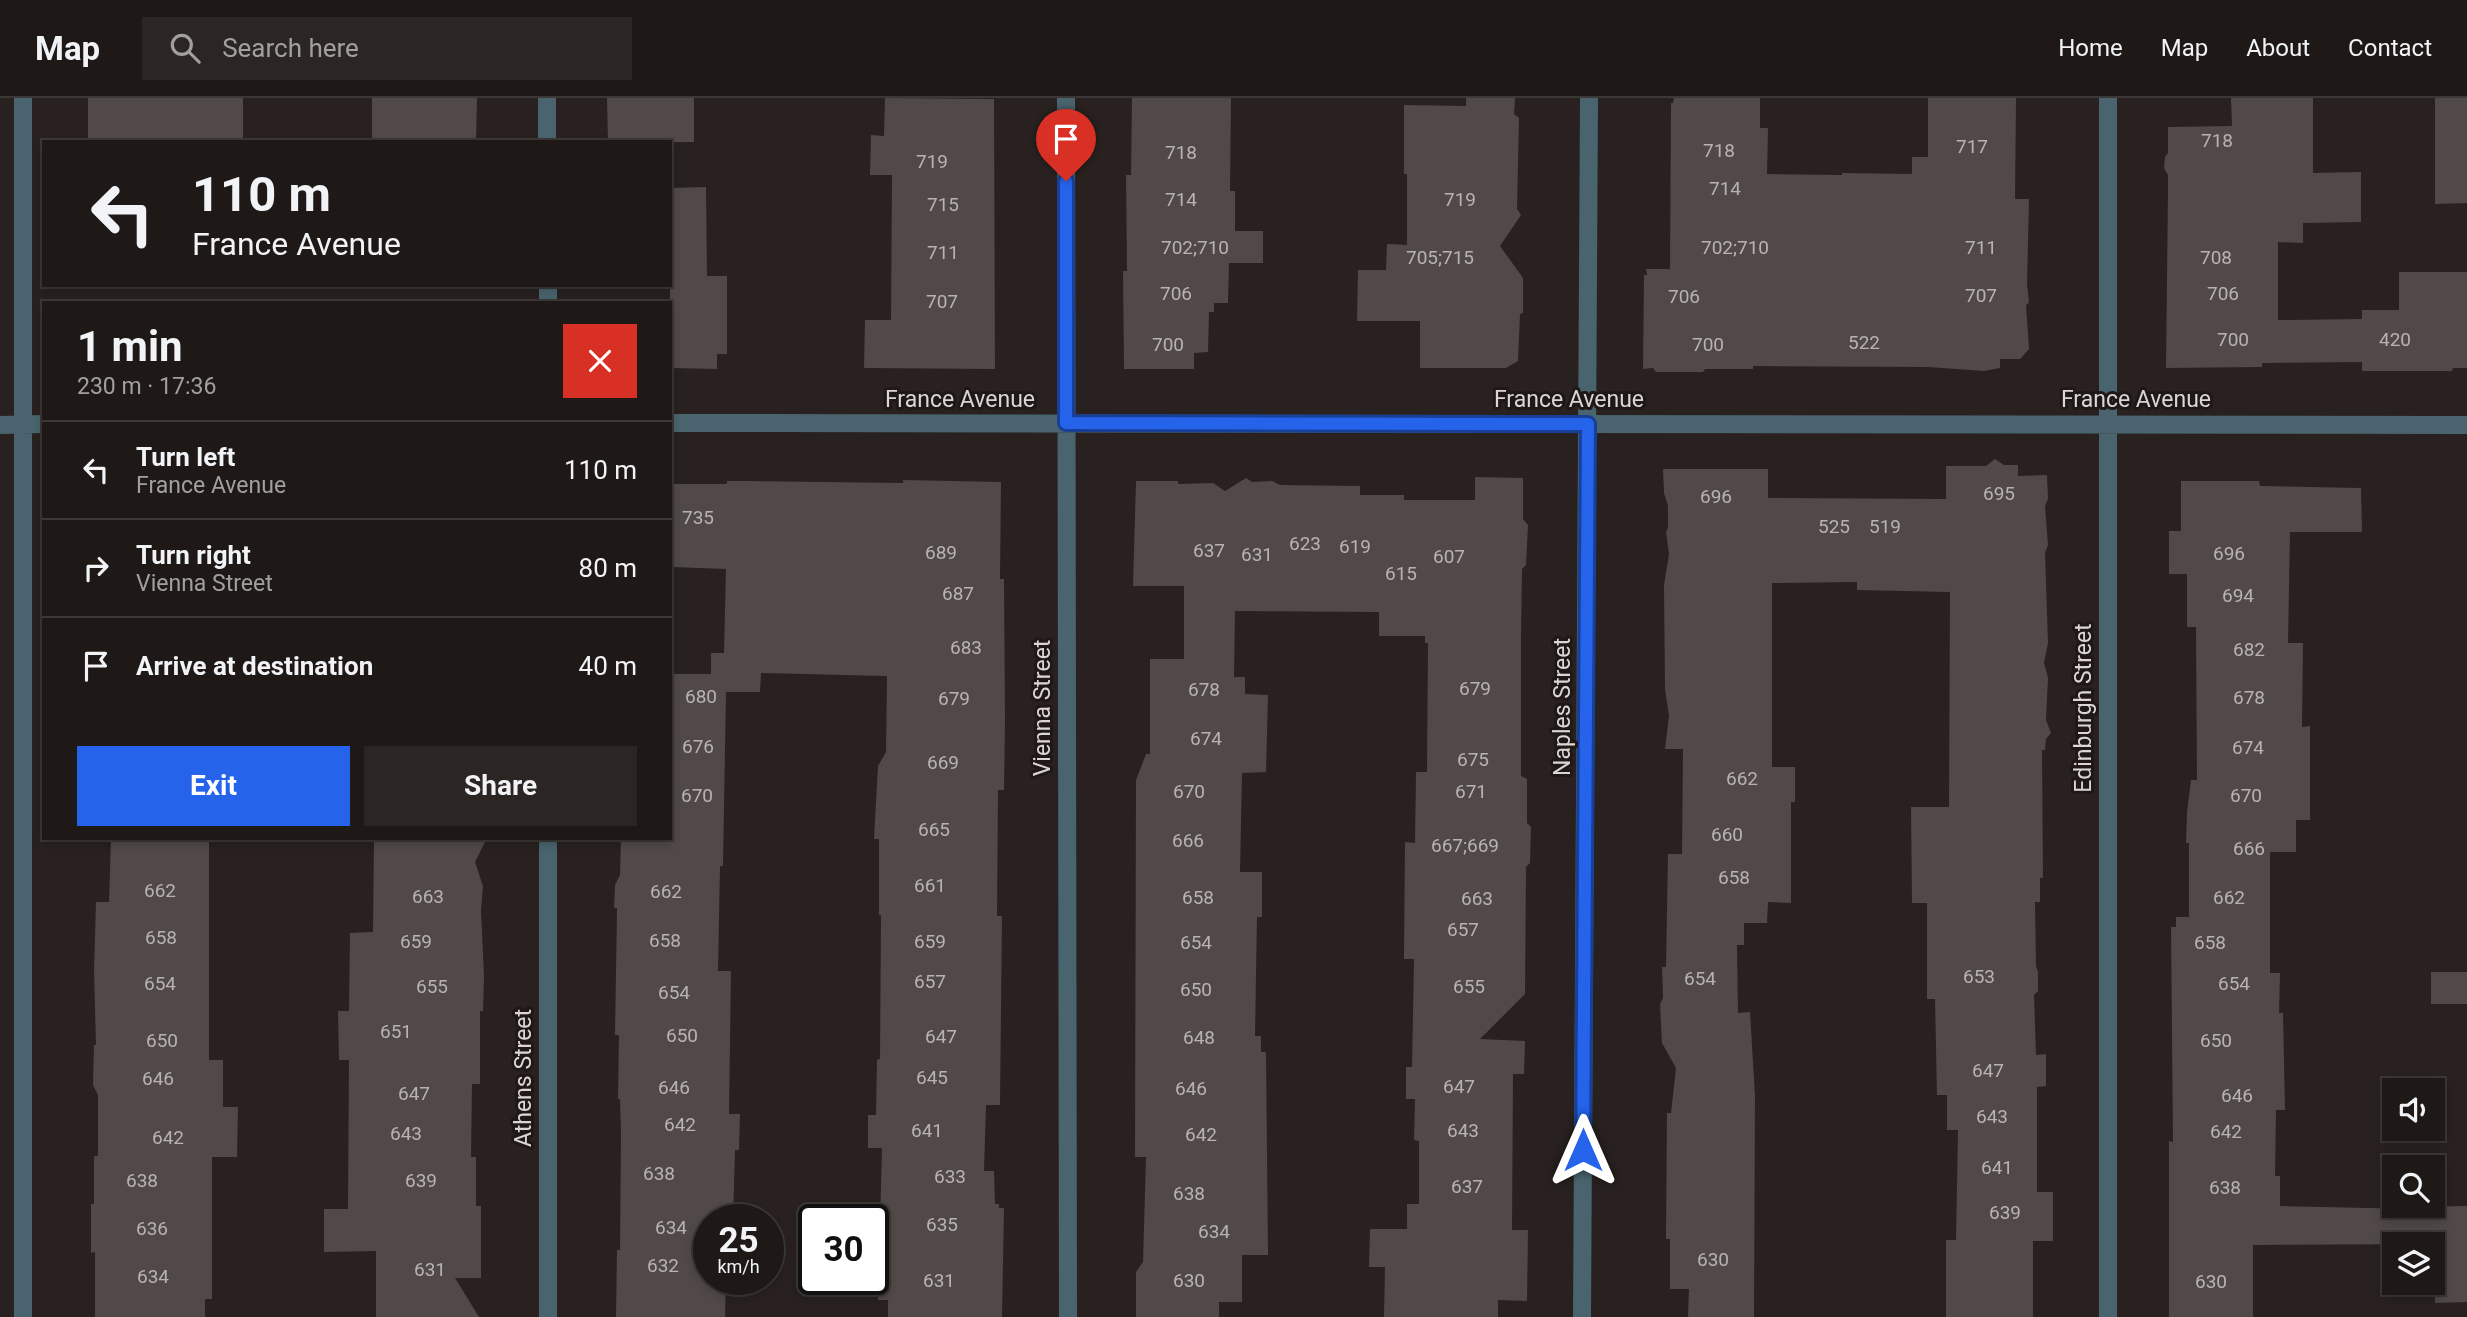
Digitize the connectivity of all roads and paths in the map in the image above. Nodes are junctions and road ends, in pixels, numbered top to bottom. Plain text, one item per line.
1 (23, 98) edge
2 (547, 98) edge
3 (1066, 98) edge
4 (1589, 98) edge
5 (2108, 98) edge
6 (547, 140) edge
7 (672, 423) edge
8 (1066, 423) junction
9 (2108, 423) junction
10 (22, 424) junction
11 (42, 424) edge
12 (1588, 424) junction
13 (0, 425) edge
14 (2467, 425) edge
15 (548, 840) edge
16 (23, 1317) edge
17 (548, 1317) edge
18 (1068, 1317) edge
19 (1582, 1317) edge
20 (2108, 1317) edge

1 - 10 street
2 - 6 street
3 - 8 street, Vienna Street
4 - 12 street, Naples Street
5 - 9 street, Edinburgh Street
7 - 8 street, France Avenue
8 - 12 street, France Avenue
8 - 18 street, Vienna Street
9 - 12 street, France Avenue
9 - 14 street, France Avenue
9 - 20 street, Edinburgh Street
10 - 11 street
10 - 13 street
10 - 16 street
12 - 19 street, Naples Street
15 - 17 street, Athens Street

